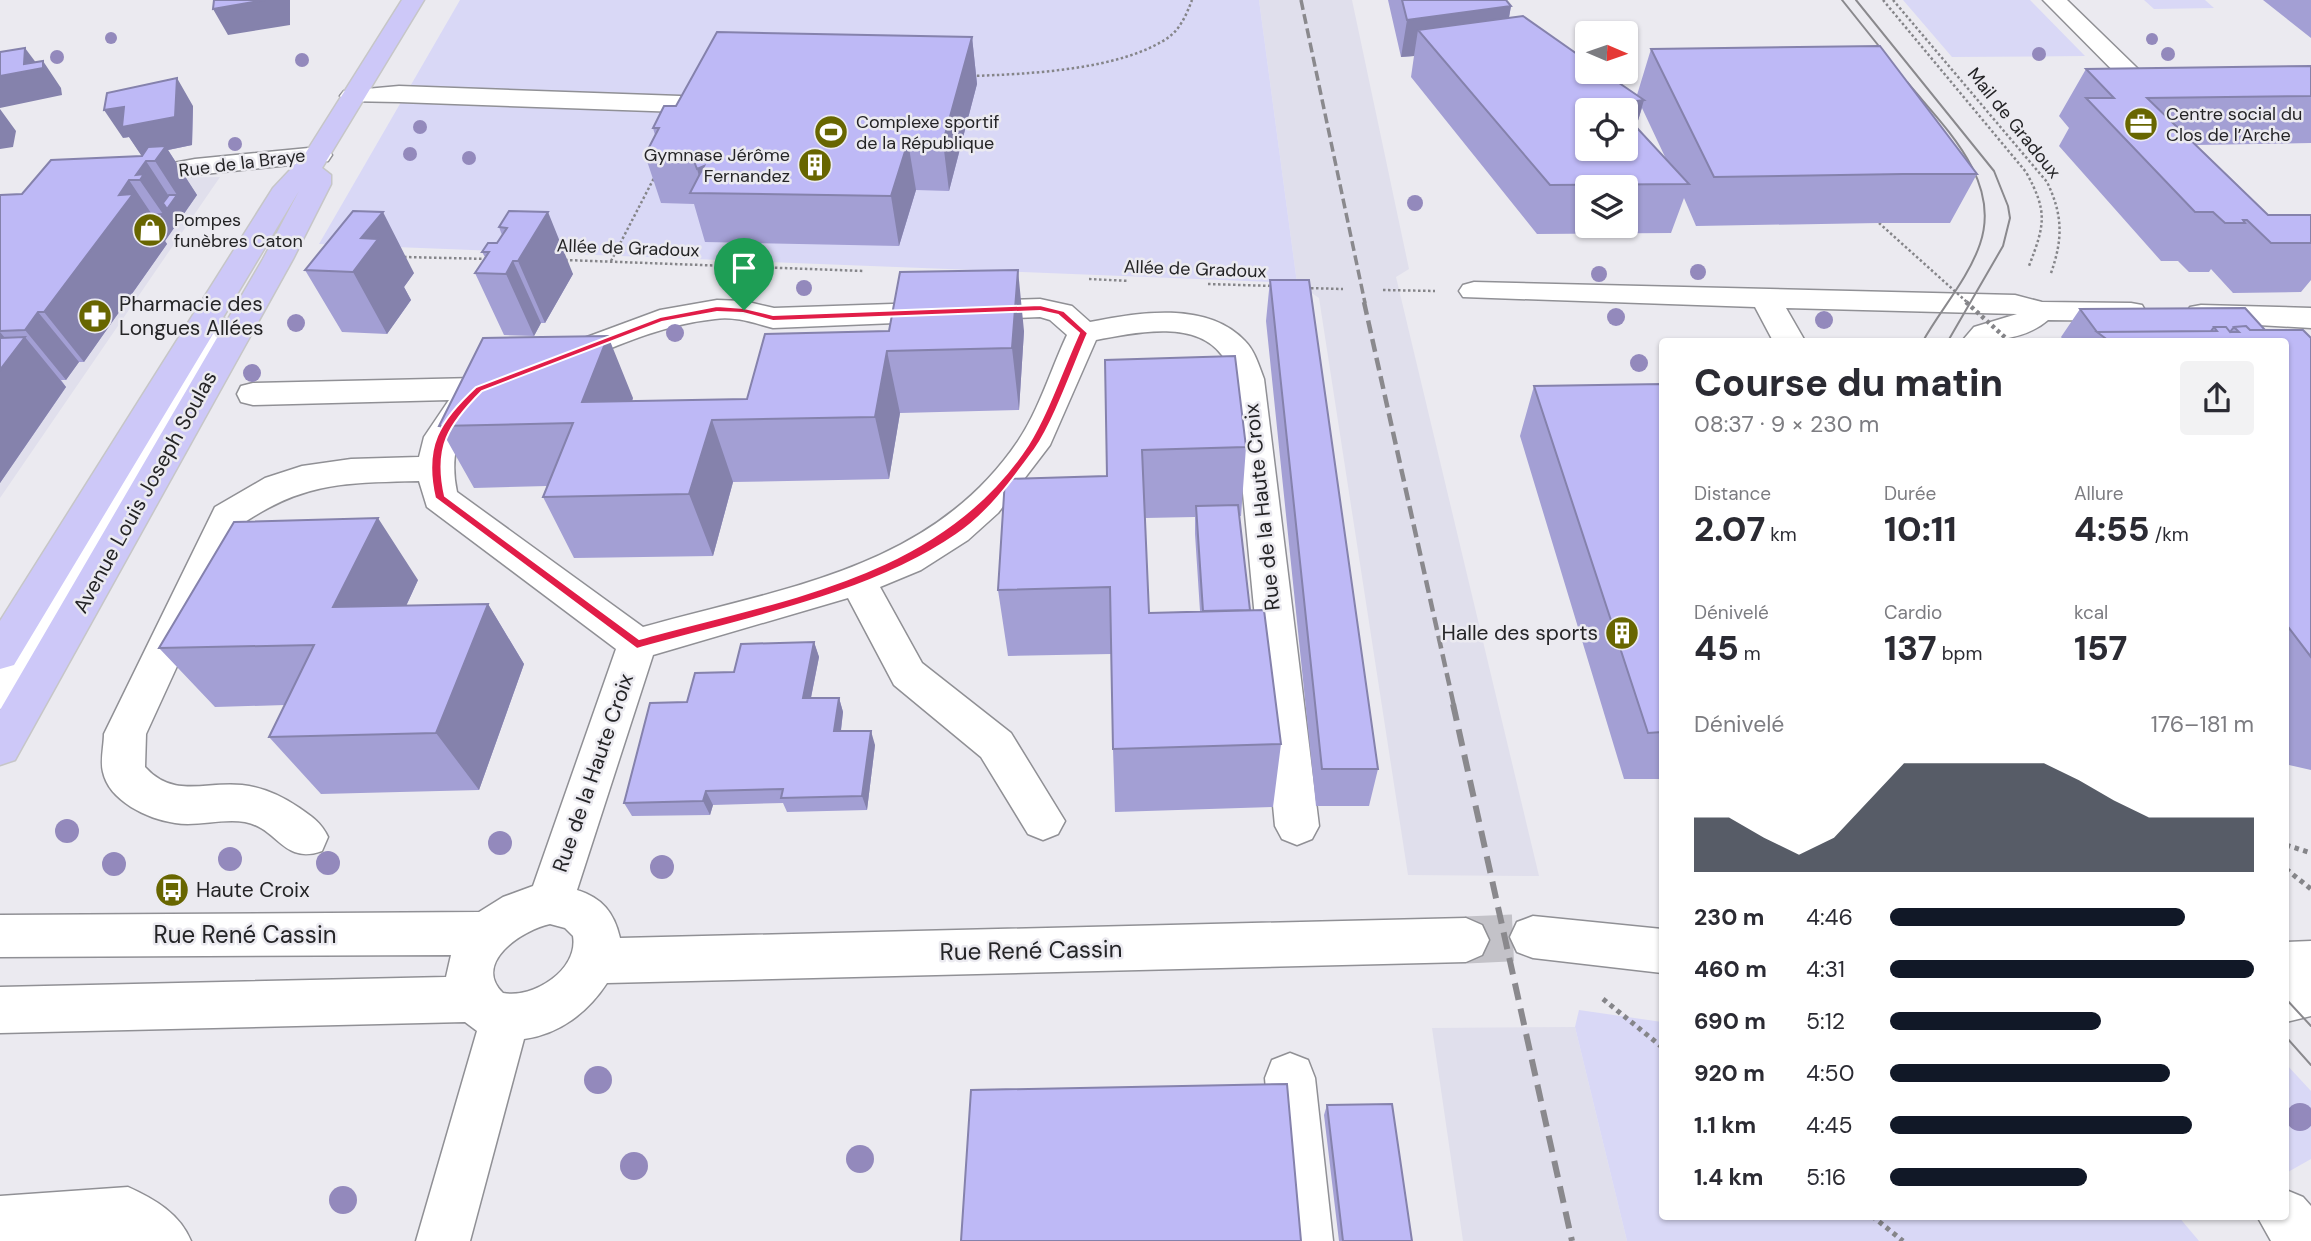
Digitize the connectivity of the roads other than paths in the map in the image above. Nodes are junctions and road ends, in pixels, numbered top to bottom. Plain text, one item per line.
1 (414, 0) edge
2 (2054, 0) edge
3 (353, 96) junction
4 (2158, 103) edge
5 (680, 104) edge
6 (318, 157) junction
7 (104, 183) edge
8 (1474, 292) road end
9 (1765, 298) junction
10 (2041, 311) junction
11 (2311, 318) edge
12 (1084, 333) junction
13 (1787, 338) edge
14 (1981, 338) edge
15 (479, 389) junction
16 (253, 394) dead end
17 (434, 469) junction
18 (858, 581) junction
19 (637, 644) junction
20 (0, 654) edge
21 (0, 692) edge
22 (0, 748) edge
23 (1043, 821) dead end
24 (1297, 826) dead end
25 (306, 837) dead end
26 (550, 903) junction
27 (489, 933) junction
28 (0, 936) edge
29 (1533, 937) tunnel mouth
30 (1466, 940) tunnel mouth
31 (1659, 951) edge
32 (595, 961) junction
33 (490, 1008) junction
34 (0, 1010) edge
35 (1290, 1078) dead end
36 (2288, 1220) edge
37 (0, 1223) edge
38 (164, 1241) edge
39 (443, 1241) edge
40 (1306, 1241) edge
41 (2307, 1241) edge

1 - 3 main road
2 - 4 street
3 - 5 street
3 - 6 main road
6 - 7 street, Rue de la Braye
6 - 20 main road, Avenue Louis Joseph Soulas
6 - 21 street
6 - 22 main road, Avenue Louis Joseph Soulas
8 - 9 street
9 - 10 street
9 - 13 street
10 - 11 street
10 - 14 street
12 - 15 street
12 - 18 street
12 - 24 street, Rue de la Haute Croix
15 - 16 street
15 - 17 street
17 - 19 street
17 - 25 street
18 - 19 street
18 - 23 street
19 - 26 street, Rue de la Haute Croix
26 - 27 street
26 - 32 street
27 - 28 street, Rue René Cassin
27 - 33 street
29 - 31 street
30 - 32 street, Rue René Cassin
32 - 33 street
33 - 34 street
33 - 39 street
35 - 40 street
36 - 41 street
37 - 38 street

